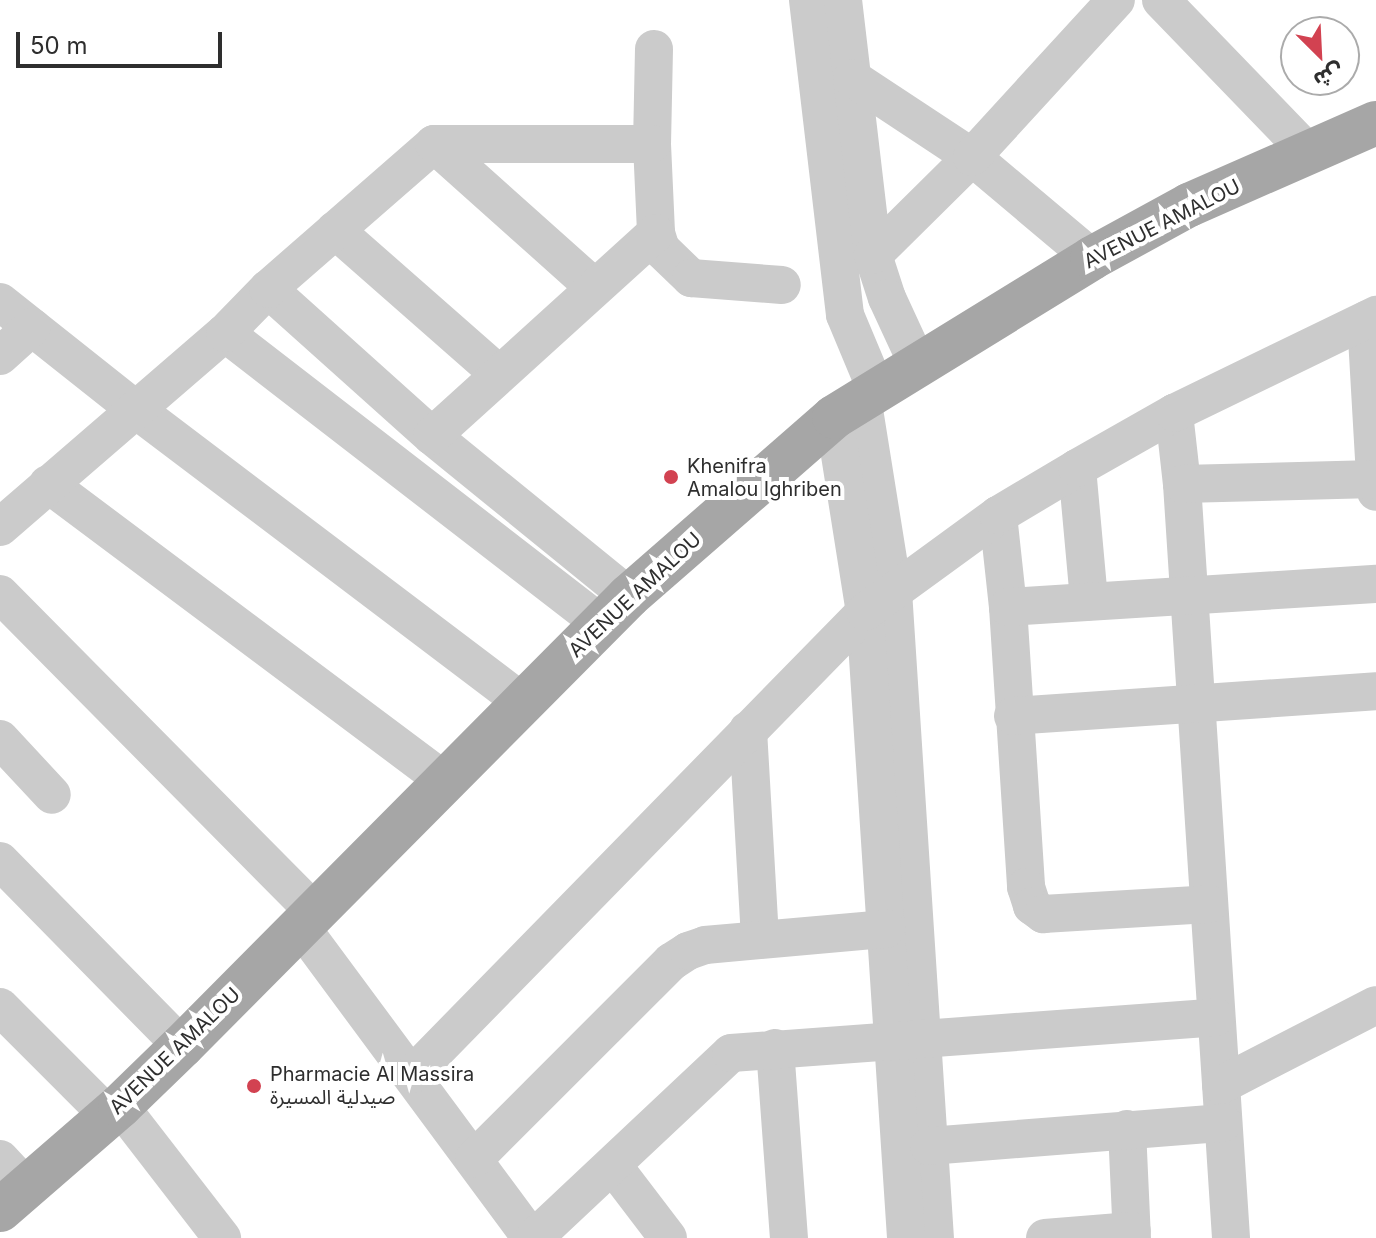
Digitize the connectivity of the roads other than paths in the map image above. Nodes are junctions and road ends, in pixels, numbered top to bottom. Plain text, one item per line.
1 (808, 0) edge
2 (843, 0) edge
3 (1116, 0) edge
4 (1161, 0) edge
5 (654, 49) dead end
6 (852, 78) junction
7 (1376, 123) edge
8 (434, 144) junction
9 (652, 144) junction
10 (1309, 153) junction
11 (972, 157) junction
12 (335, 230) junction
13 (656, 233) junction
14 (873, 255) junction
15 (1092, 258) junction
16 (782, 285) dead end
17 (593, 286) junction
18 (268, 289) junction
19 (0, 302) edge
20 (1371, 318) edge
21 (32, 327) junction
22 (225, 333) junction
23 (0, 356) edge
24 (917, 363) junction
25 (498, 373) junction
26 (857, 401) junction
27 (135, 409) junction
28 (1174, 413) junction
29 (432, 436) junction
30 (1077, 468) junction
31 (1375, 479) edge
32 (48, 484) junction
33 (1182, 484) junction
34 (1376, 492) edge
35 (998, 515) junction
36 (0, 527) edge
37 (1376, 584) edge
38 (0, 594) edge
39 (1187, 598) junction
40 (879, 601) junction
41 (1089, 601) junction
42 (1008, 607) junction
43 (615, 610) junction
44 (1376, 691) edge
45 (522, 702) junction
46 (1196, 704) junction
47 (1013, 716) junction
48 (748, 730) junction
49 (0, 739) edge
50 (446, 782) junction
51 (52, 795) dead end
52 (0, 861) edge
53 (1209, 904) junction
54 (308, 920) junction
55 (886, 929) junction
56 (760, 940) junction
57 (1376, 1005) edge
58 (0, 1007) edge
59 (1216, 1017) junction
60 (908, 1042) junction
61 (182, 1046) junction
62 (775, 1048) junction
63 (413, 1074) junction
64 (1221, 1085) junction
65 (114, 1111) junction
66 (1223, 1123) junction
67 (1127, 1129) junction
68 (929, 1146) junction
69 (474, 1159) junction
70 (614, 1167) junction
71 (9, 1186) edge
72 (1132, 1234) edge
73 (222, 1238) edge
74 (533, 1238) edge
75 (668, 1238) edge
76 (789, 1238) edge
77 (906, 1238) edge
78 (935, 1238) edge
79 (1045, 1238) edge
80 (1231, 1238) edge

1 - 26 street
2 - 6 street
3 - 11 street
4 - 10 street
5 - 9 street
6 - 11 street
6 - 14 street
7 - 10 main road, AVENUE AMALOU
8 - 9 street
8 - 12 street
8 - 17 street
9 - 13 street
10 - 15 main road, AVENUE AMALOU
11 - 14 street
11 - 15 street
12 - 18 street
12 - 25 street
13 - 16 street
13 - 17 street
14 - 24 street
15 - 24 main road, AVENUE AMALOU
17 - 25 street
18 - 22 street
18 - 29 street
19 - 21 street
20 - 28 street
20 - 31 street
21 - 23 street
21 - 27 street
22 - 27 street
22 - 43 street
24 - 26 main road, AVENUE AMALOU
25 - 29 street
26 - 40 street
26 - 43 main road, AVENUE AMALOU
27 - 32 street
27 - 45 street
28 - 30 street
28 - 33 street
29 - 43 street
30 - 35 street
30 - 41 street
31 - 33 street
31 - 34 street
32 - 36 street
32 - 50 street
33 - 39 street
35 - 40 street
35 - 42 street
37 - 39 street
38 - 54 street
39 - 41 street
39 - 46 street
40 - 48 street
40 - 55 street
40 - 60 street
41 - 42 street
42 - 47 street
43 - 45 main road, AVENUE AMALOU
44 - 46 street
45 - 50 main road, AVENUE AMALOU
46 - 47 street
46 - 53 street
47 - 53 street
48 - 56 street
48 - 63 street
49 - 51 street
50 - 54 main road, AVENUE AMALOU
52 - 61 street
53 - 59 street
54 - 61 main road, AVENUE AMALOU
54 - 63 street
55 - 56 street
55 - 60 street
56 - 69 street
57 - 64 street
58 - 65 street
59 - 60 street
59 - 64 street
60 - 62 street
60 - 68 street
60 - 77 street
61 - 65 main road, AVENUE AMALOU
62 - 70 street
62 - 76 street
63 - 69 street
64 - 66 street
65 - 71 main road, AVENUE AMALOU
65 - 73 street
66 - 67 street
66 - 80 street
67 - 68 street
67 - 72 street
68 - 78 street
69 - 74 street
70 - 74 street
70 - 75 street
72 - 79 street

